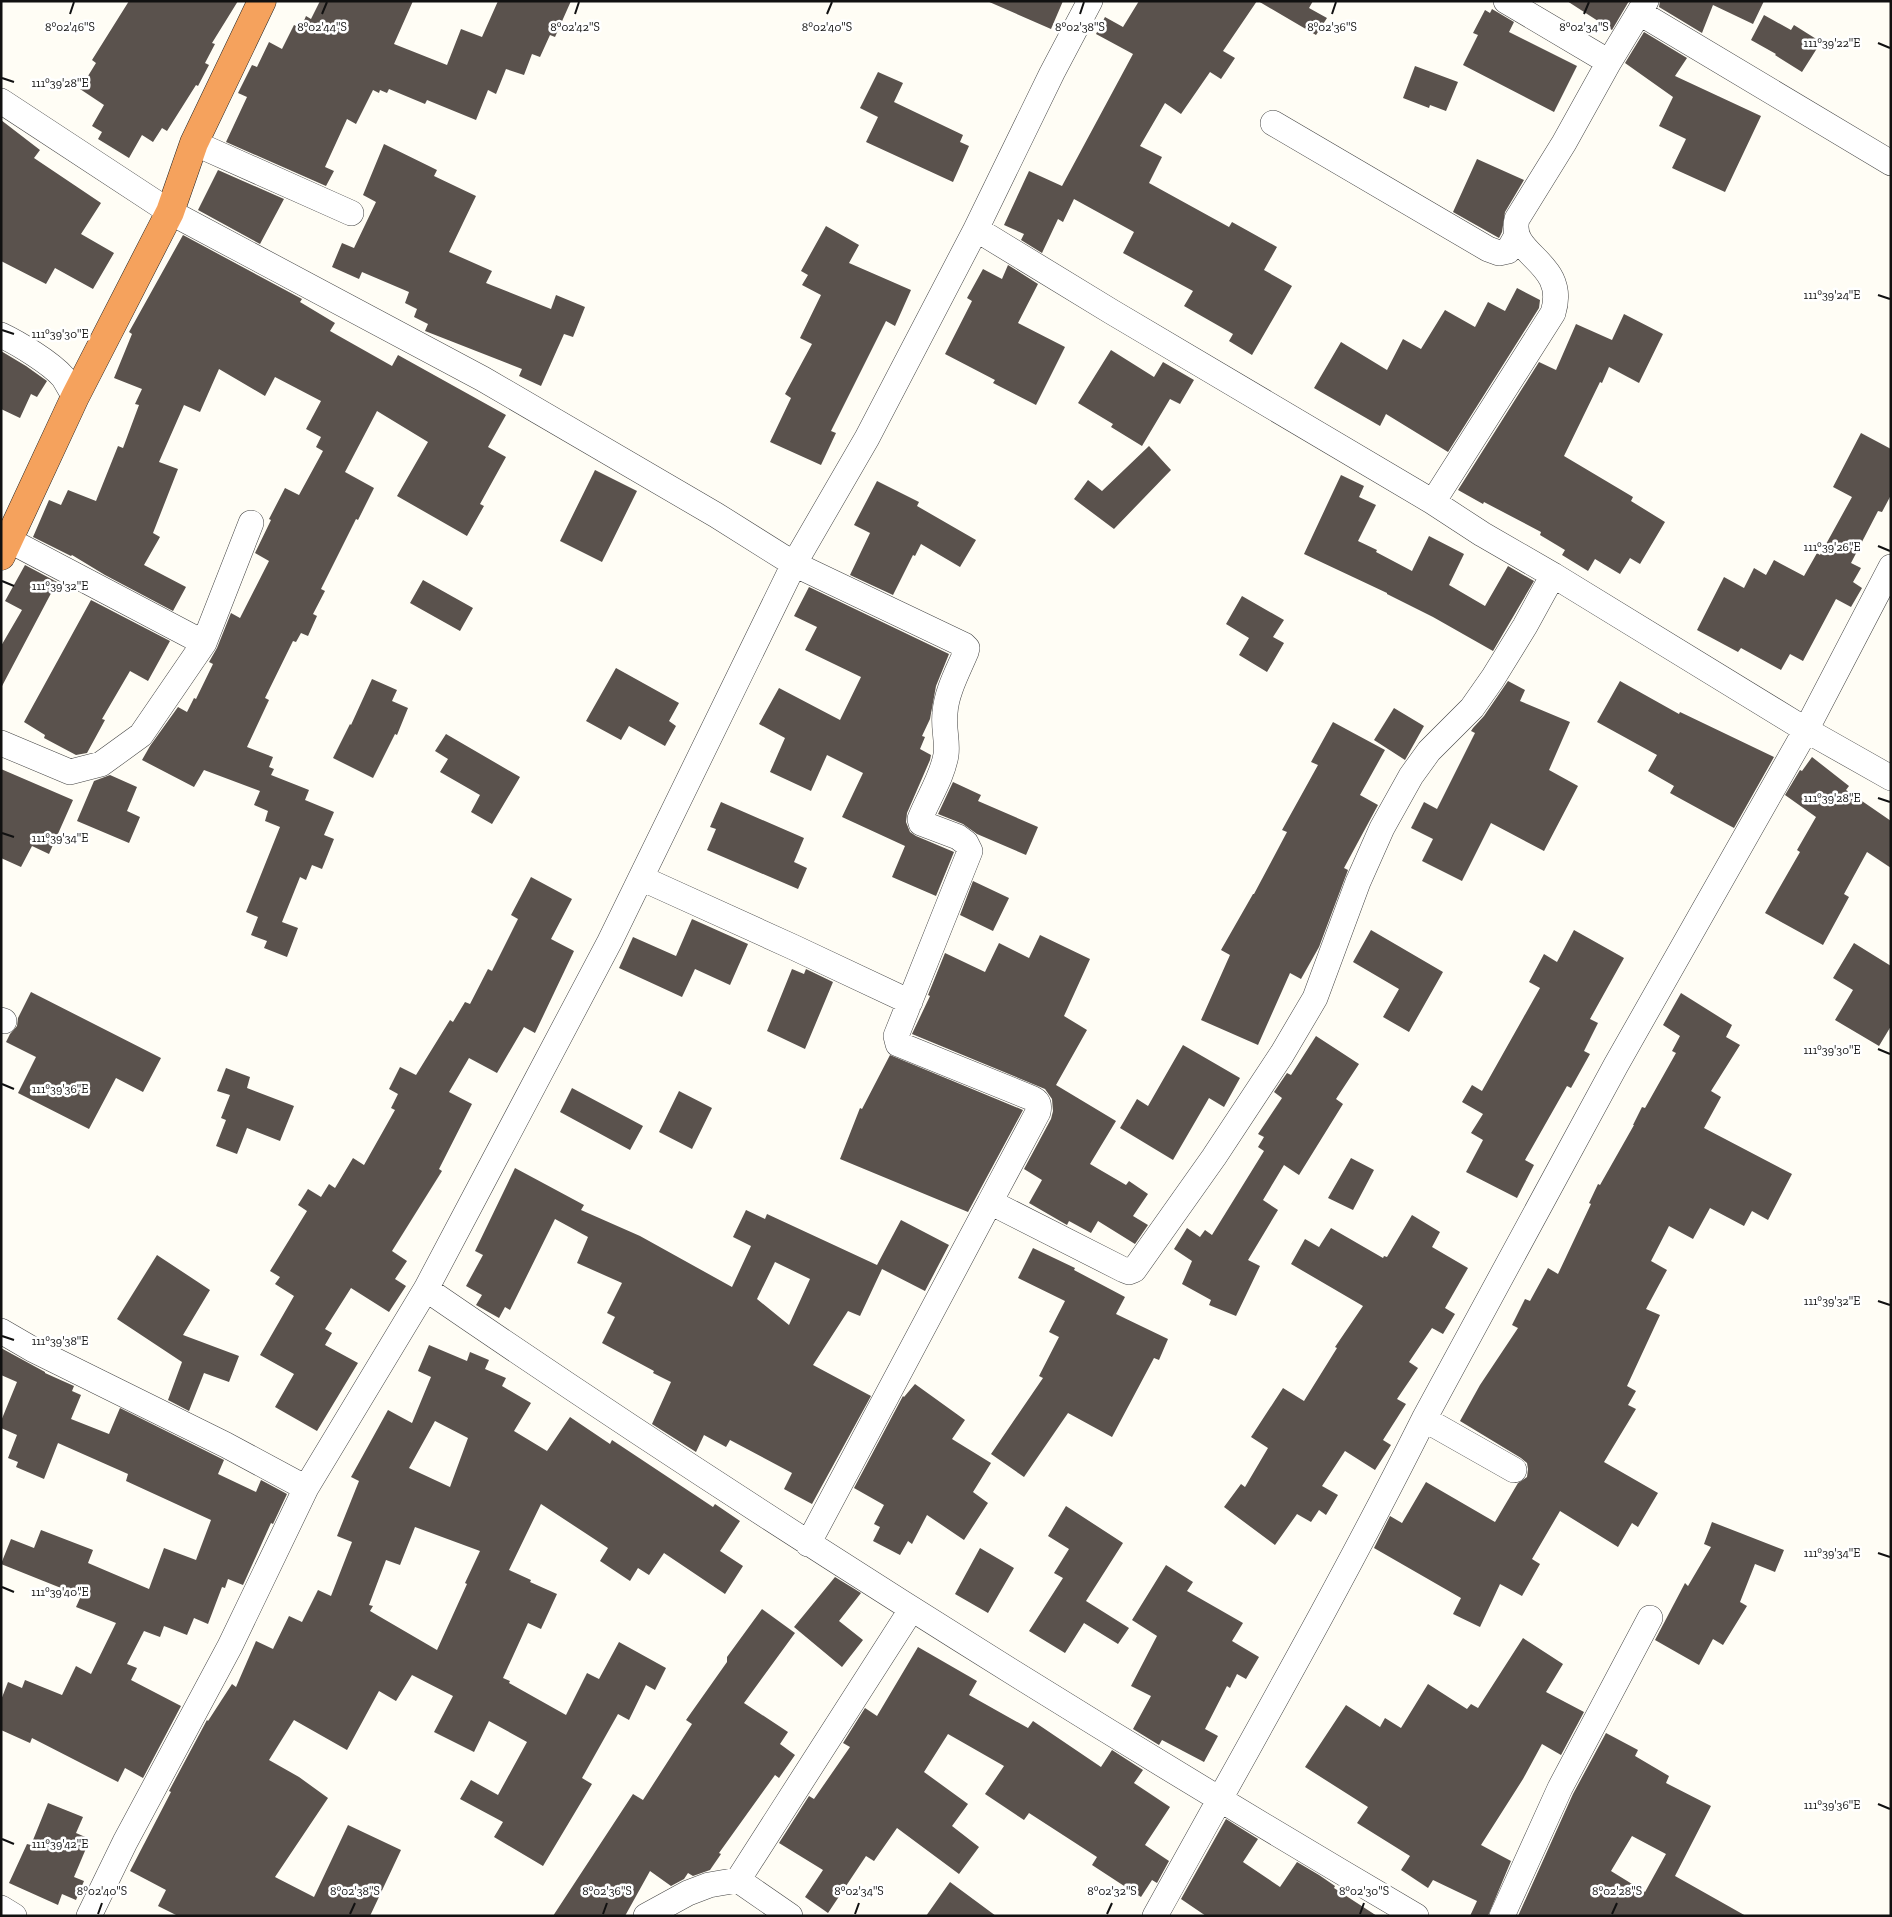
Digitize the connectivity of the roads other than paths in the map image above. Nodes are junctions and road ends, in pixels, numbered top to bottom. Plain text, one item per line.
1 (262, 1) edge
2 (1090, 1) edge
3 (1506, 1) edge
4 (1643, 7) edge
5 (1609, 62) junction
6 (1, 101) edge
7 (1273, 123) dead end
8 (194, 143) junction
9 (1891, 164) edge
10 (170, 212) junction
11 (351, 213) dead end
12 (976, 229) junction
13 (1516, 237) junction
14 (1, 335) edge
15 (75, 397) junction
16 (1433, 502) junction
17 (251, 523) dead end
18 (4, 544) edge
19 (794, 564) junction
20 (1891, 567) edge
21 (1553, 575) junction
22 (204, 642) junction
23 (1806, 730) junction
24 (1, 743) edge
25 (1891, 778) edge
26 (641, 878) junction
27 (910, 1002) junction
28 (990, 1202) junction
29 (426, 1289) junction
30 (1, 1331) edge
31 (1424, 1419) junction
32 (1514, 1470) dead end
33 (306, 1488) junction
34 (808, 1544) junction
35 (911, 1610) junction
36 (1650, 1618) dead end
37 (1220, 1798) junction
38 (738, 1880) junction
39 (1, 1908) edge
40 (14, 1916) edge
41 (89, 1916) edge
42 (646, 1916) edge
43 (790, 1916) edge
44 (1154, 1916) edge
45 (1416, 1916) edge
46 (1502, 1916) edge

1 - 8 highway
2 - 12 street
3 - 5 street
4 - 5 street
4 - 9 street
5 - 13 street
6 - 10 street
7 - 13 street
8 - 10 highway
8 - 11 street
10 - 15 highway
10 - 19 street
12 - 16 street
12 - 19 street
13 - 16 street
14 - 15 street
15 - 18 highway
16 - 21 street
17 - 22 street
18 - 22 street
19 - 26 street
19 - 27 street
20 - 23 street
21 - 23 street
21 - 28 street
22 - 24 street
23 - 25 street
23 - 31 street
26 - 27 street
26 - 29 street
27 - 28 street
28 - 34 street
29 - 33 street
29 - 34 street
30 - 33 street
31 - 32 street
31 - 37 street
33 - 41 street
34 - 35 street
35 - 37 street
35 - 38 street
36 - 46 street
37 - 44 street
37 - 45 street
38 - 42 street
38 - 43 street
39 - 40 street

